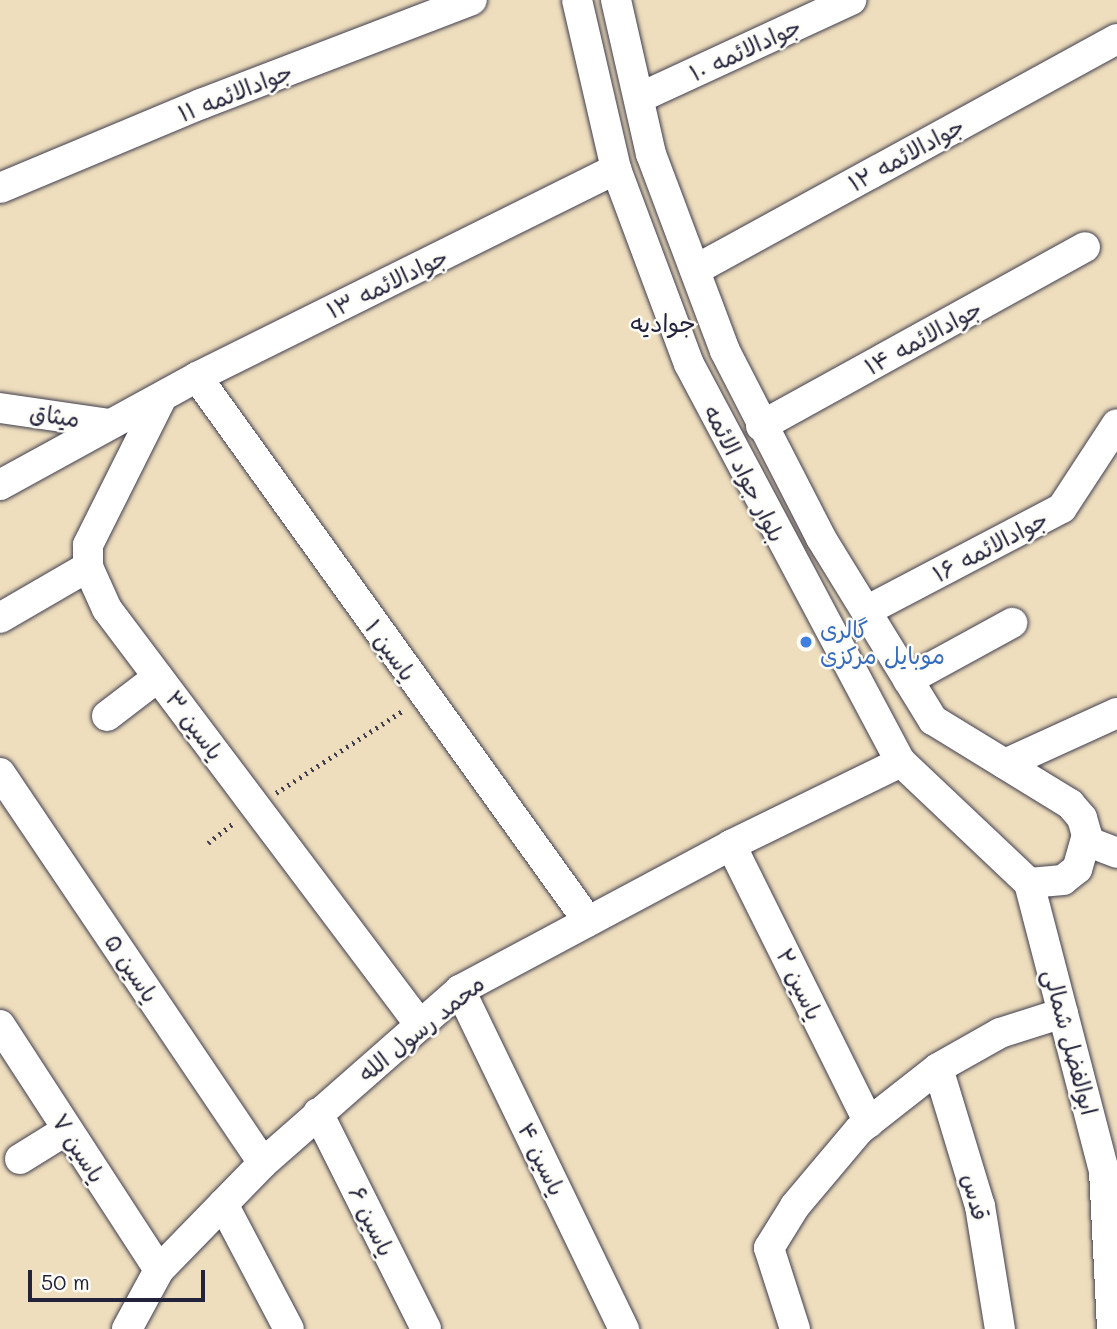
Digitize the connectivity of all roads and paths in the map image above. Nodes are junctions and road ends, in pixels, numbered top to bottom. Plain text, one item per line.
1 (472, 0) edge
2 (578, 0) edge
3 (616, 0) edge
4 (851, 0) edge
5 (1117, 38) edge
6 (639, 98) junction
7 (616, 169) junction
8 (0, 188) edge
9 (1085, 247) dead end
10 (695, 270) junction
11 (197, 377) junction
12 (160, 401) junction
13 (0, 408) edge
14 (110, 424) junction
15 (1117, 424) edge
16 (761, 426) junction
17 (0, 485) edge
18 (88, 567) junction
19 (866, 611) junction
20 (0, 618) edge
21 (1012, 622) dead end
22 (158, 677) junction
23 (908, 680) junction
24 (425, 696) junction
25 (1117, 713) edge
26 (107, 716) dead end
27 (901, 762) junction
28 (1005, 764) junction
29 (0, 773) edge
30 (257, 806) junction
31 (1086, 841) junction
32 (208, 843) dead end
33 (731, 845) junction
34 (1117, 853) edge
35 (1028, 883) junction
36 (588, 920) junction
37 (460, 990) junction
38 (1063, 1013) junction
39 (0, 1025) edge
40 (420, 1025) junction
41 (938, 1068) junction
42 (318, 1113) junction
43 (869, 1123) junction
44 (67, 1130) junction
45 (20, 1159) dead end
46 (263, 1163) junction
47 (1111, 1184) edge
48 (223, 1204) junction
49 (159, 1270) junction
50 (1113, 1316) edge
51 (127, 1329) edge
52 (289, 1329) edge
53 (426, 1329) edge
54 (624, 1329) edge
55 (795, 1329) edge
56 (1000, 1329) edge

1 - 8 street, جوادالائمه ۱۱
2 - 7 street, بلوار جواد الائمه
3 - 6 street, بلوار جواد الائمه
4 - 6 street, جوادالائمه ۱۰
5 - 10 street, جوادالائمه ۱۲
6 - 10 street, بلوار جواد الائمه
7 - 11 street, جوادالائمه ۱۳
7 - 27 street, بلوار جواد الائمه
9 - 16 street, جوادالائمه ۱۴
10 - 16 street, بلوار جواد الائمه
11 - 12 street, جوادالائمه ۱۳
11 - 24 street, یاسین ۱
12 - 14 street, جوادالائمه ۱۳
12 - 18 street
13 - 14 street, میثاق
14 - 17 street, جوادالائمه ۱۳
15 - 19 street, جوادالائمه ۱۶
16 - 19 street, بلوار جواد الائمه
18 - 20 street
18 - 22 street, یاسین ۳
19 - 23 street, بلوار جواد الائمه
21 - 23 street
22 - 26 street
22 - 30 street, یاسین ۳
23 - 28 street, بلوار جواد الائمه
24 - 30 path
24 - 36 street, یاسین ۱
25 - 28 street
27 - 33 street, محمد رسول الله
27 - 35 street, بلوار جواد الائمه
28 - 31 street, بلوار جواد الائمه
29 - 46 street, یاسین ۵
30 - 32 path
30 - 40 street, یاسین ۳
31 - 34 street
31 - 35 street
33 - 36 street, محمد رسول الله
33 - 43 street, یاسین ۲
35 - 38 street, ابوالفضل شمالی
36 - 37 street, محمد رسول الله
37 - 40 street, محمد رسول الله
37 - 54 street, یاسین ۴
38 - 41 street
38 - 47 street, ابوالفضل شمالی
39 - 44 street, یاسین ۷
40 - 42 street, محمد رسول الله
41 - 43 street
41 - 56 street, قدس
42 - 46 street, محمد رسول الله
42 - 53 street, یاسین ۶
43 - 55 street
44 - 45 street
44 - 49 street, یاسین ۷
46 - 48 street, محمد رسول الله
47 - 50 street, ابوالفضل شمالی
48 - 49 street, محمد رسول الله
48 - 52 street
49 - 51 street, محمد رسول الله

